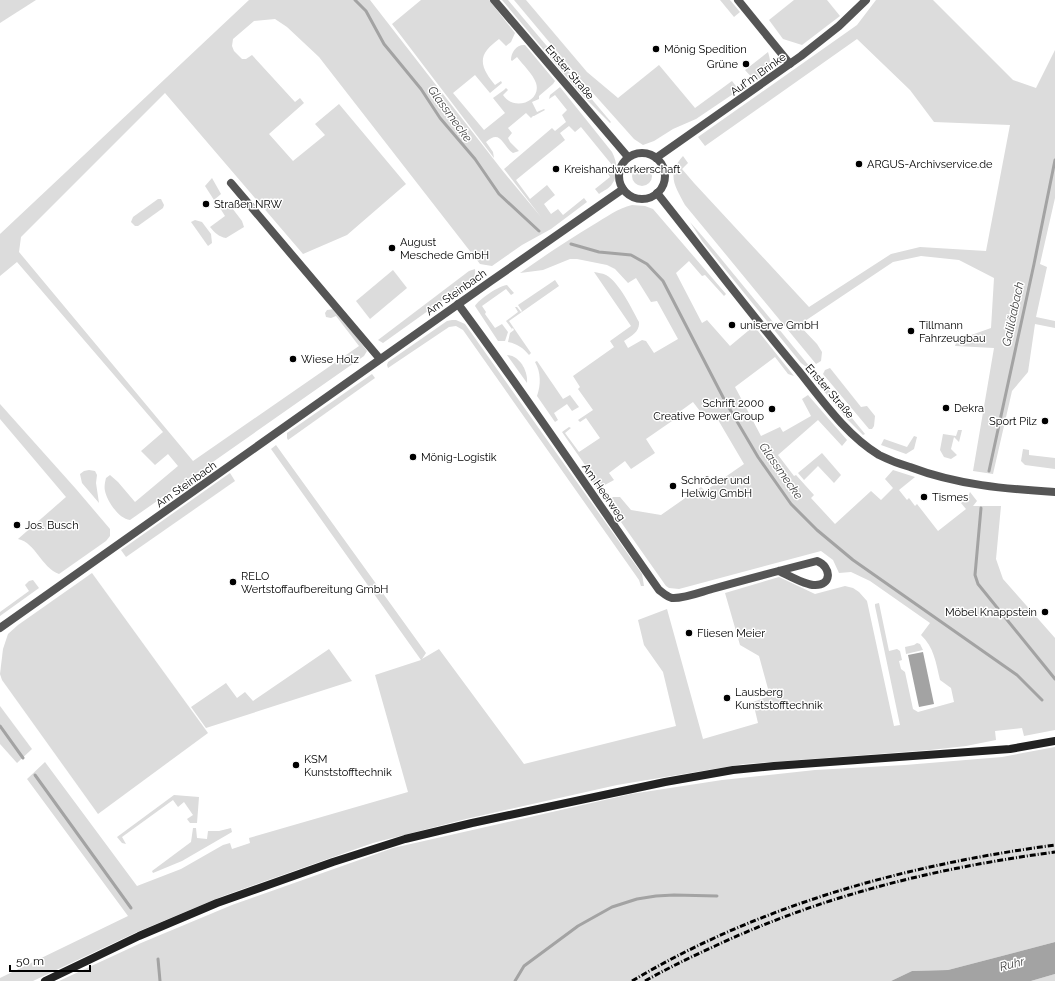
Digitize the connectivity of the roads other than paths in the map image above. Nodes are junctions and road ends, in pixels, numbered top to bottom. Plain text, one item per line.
1 (494, 0) edge
2 (738, 0) edge
3 (866, 0) edge
4 (790, 64) junction
5 (628, 157) junction
6 (656, 158) junction
7 (231, 183) dead end
8 (623, 189) junction
9 (657, 192) junction
10 (458, 304) junction
11 (380, 359) junction
12 (1055, 492) edge
13 (779, 571) junction
14 (1, 629) edge
15 (1055, 741) edge
16 (45, 981) edge

1 - 5 street, Enster Straße
2 - 4 street
3 - 4 street, Auf'm Brinke
4 - 6 street, Auf'm Brinke
5 - 6 street
5 - 8 street
6 - 9 street
7 - 11 street
8 - 9 street
8 - 10 street, Am Steinbach
9 - 12 street, Enster Straße
10 - 11 street, Am Steinbach
10 - 13 street, Am Heerweg
11 - 14 street, Am Steinbach
13 - 13 street, Am Heerweg
15 - 16 main road

